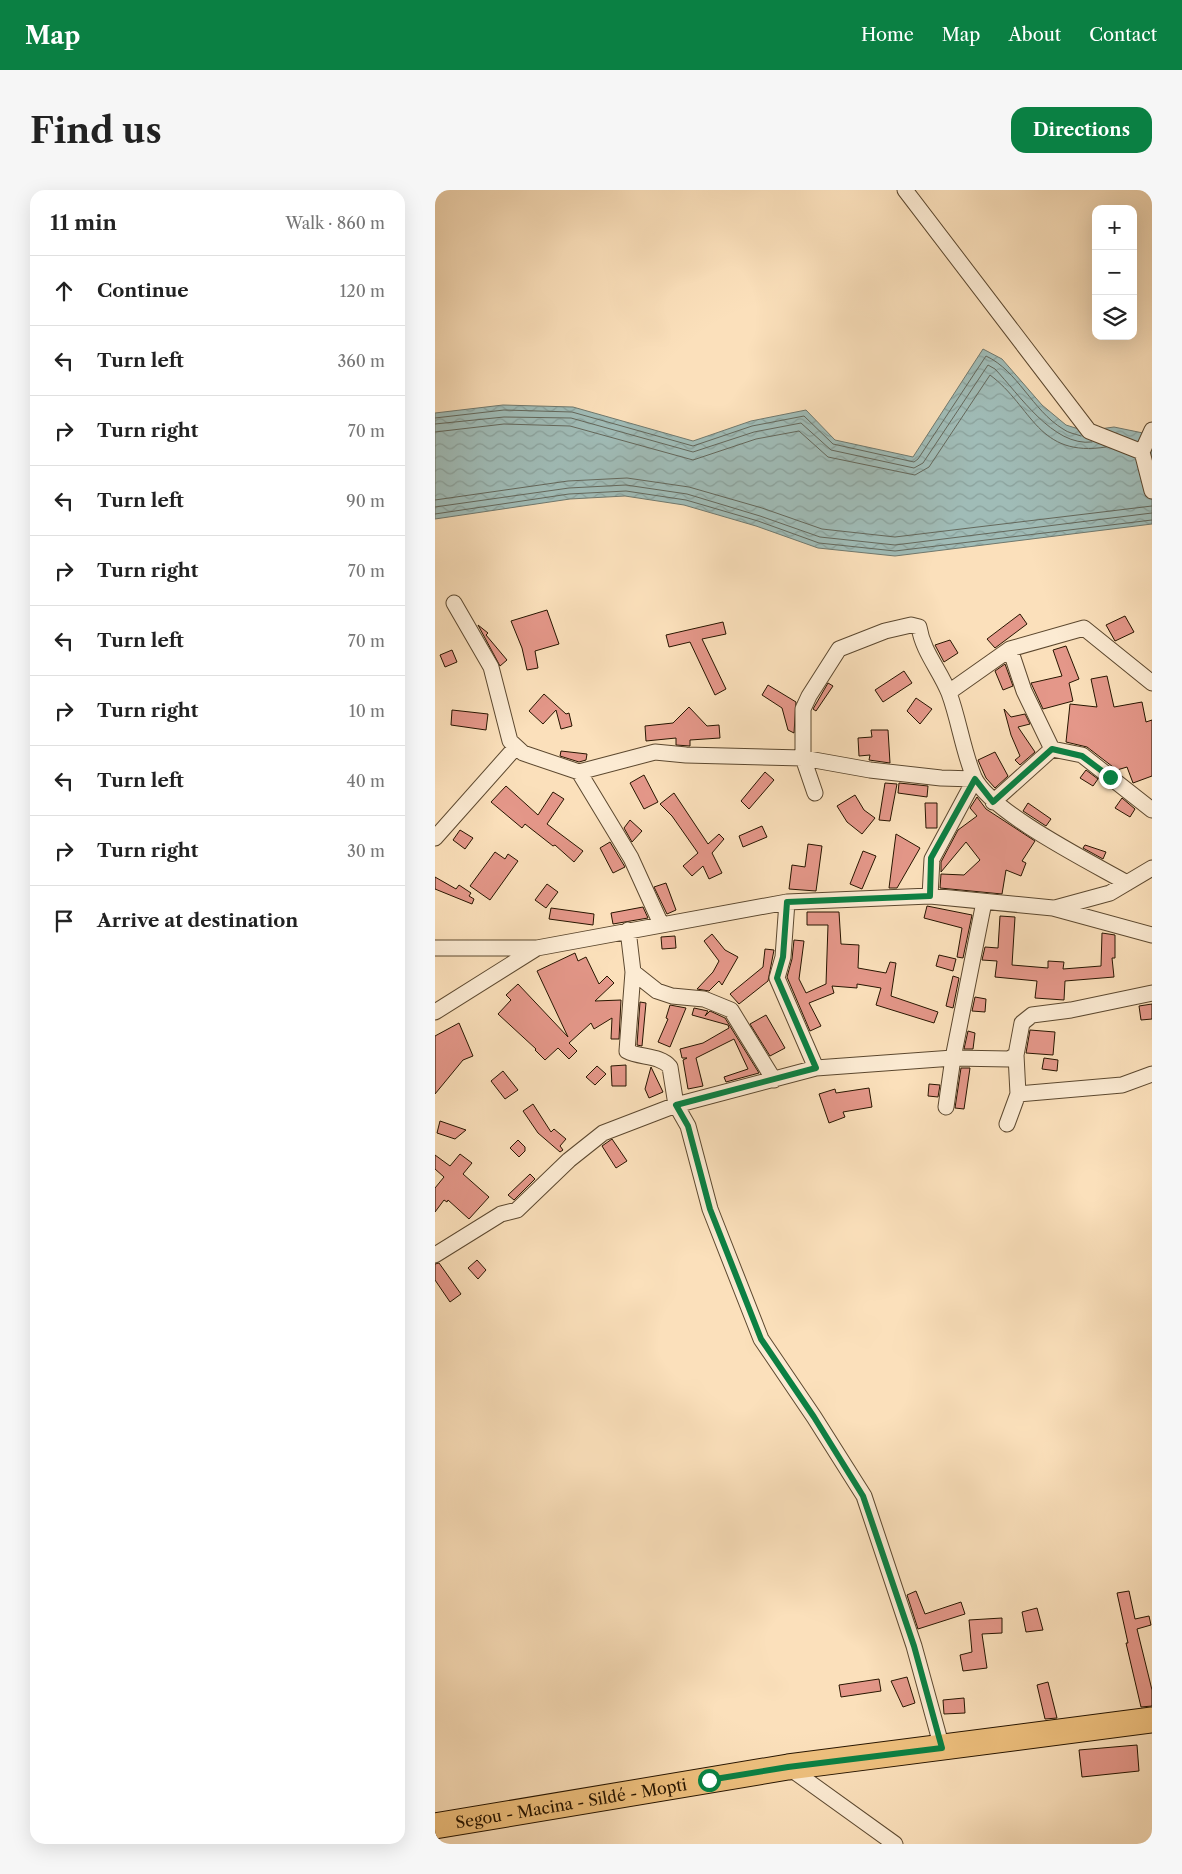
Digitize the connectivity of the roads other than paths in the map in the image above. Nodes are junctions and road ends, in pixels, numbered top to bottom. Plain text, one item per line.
1 (905, 190) edge
2 (1152, 430) edge
3 (1143, 452) junction
4 (1152, 490) edge
5 (454, 603) dead end
6 (1009, 649) junction
7 (1152, 683) edge
8 (949, 692) junction
9 (515, 748) junction
10 (1052, 749) junction
11 (803, 758) junction
12 (579, 772) junction
13 (975, 779) junction
14 (815, 794) dead end
15 (993, 802) junction
16 (1152, 810) edge
17 (435, 838) edge
18 (1152, 868) edge
19 (1127, 883) junction
20 (930, 896) junction
21 (787, 902) junction
22 (984, 902) junction
23 (1053, 908) junction
24 (661, 924) junction
25 (629, 930) junction
26 (1152, 935) edge
27 (435, 948) edge
28 (537, 948) junction
29 (633, 972) junction
30 (1152, 993) edge
31 (435, 1012) edge
32 (1016, 1055) junction
33 (953, 1058) junction
34 (816, 1068) junction
35 (1152, 1074) edge
36 (774, 1080) junction
37 (1018, 1094) junction
38 (676, 1105) junction
39 (946, 1107) dead end
40 (1007, 1124) dead end
41 (435, 1255) edge
42 (1152, 1720) edge
43 (942, 1748) junction
44 (788, 1767) junction
45 (435, 1826) edge
46 (895, 1844) edge

1 - 3 street
2 - 3 street
3 - 4 street
5 - 9 street
6 - 7 street
6 - 8 street
6 - 10 street
8 - 11 street
8 - 13 street
9 - 12 street
9 - 17 street
10 - 15 street
10 - 16 street
11 - 12 street
11 - 13 street
11 - 14 street
12 - 24 street
13 - 15 street
13 - 20 street
15 - 19 street
18 - 19 street
19 - 23 street
20 - 21 street
20 - 22 street
21 - 24 street
21 - 34 street
22 - 23 street
22 - 33 street
23 - 26 street
24 - 25 street
25 - 28 street
25 - 29 street
27 - 28 street
28 - 31 street
29 - 36 street
29 - 38 street
30 - 32 street
32 - 33 street
32 - 37 street
33 - 34 street
33 - 39 street
34 - 36 street
35 - 37 street
36 - 38 street
37 - 40 street
38 - 41 street
38 - 43 street
42 - 43 main road, Segou - Macina - Sildé - Mopti
43 - 44 main road, Segou - Macina - Sildé - Mopti
44 - 45 main road, Segou - Macina - Sildé - Mopti
44 - 46 street

